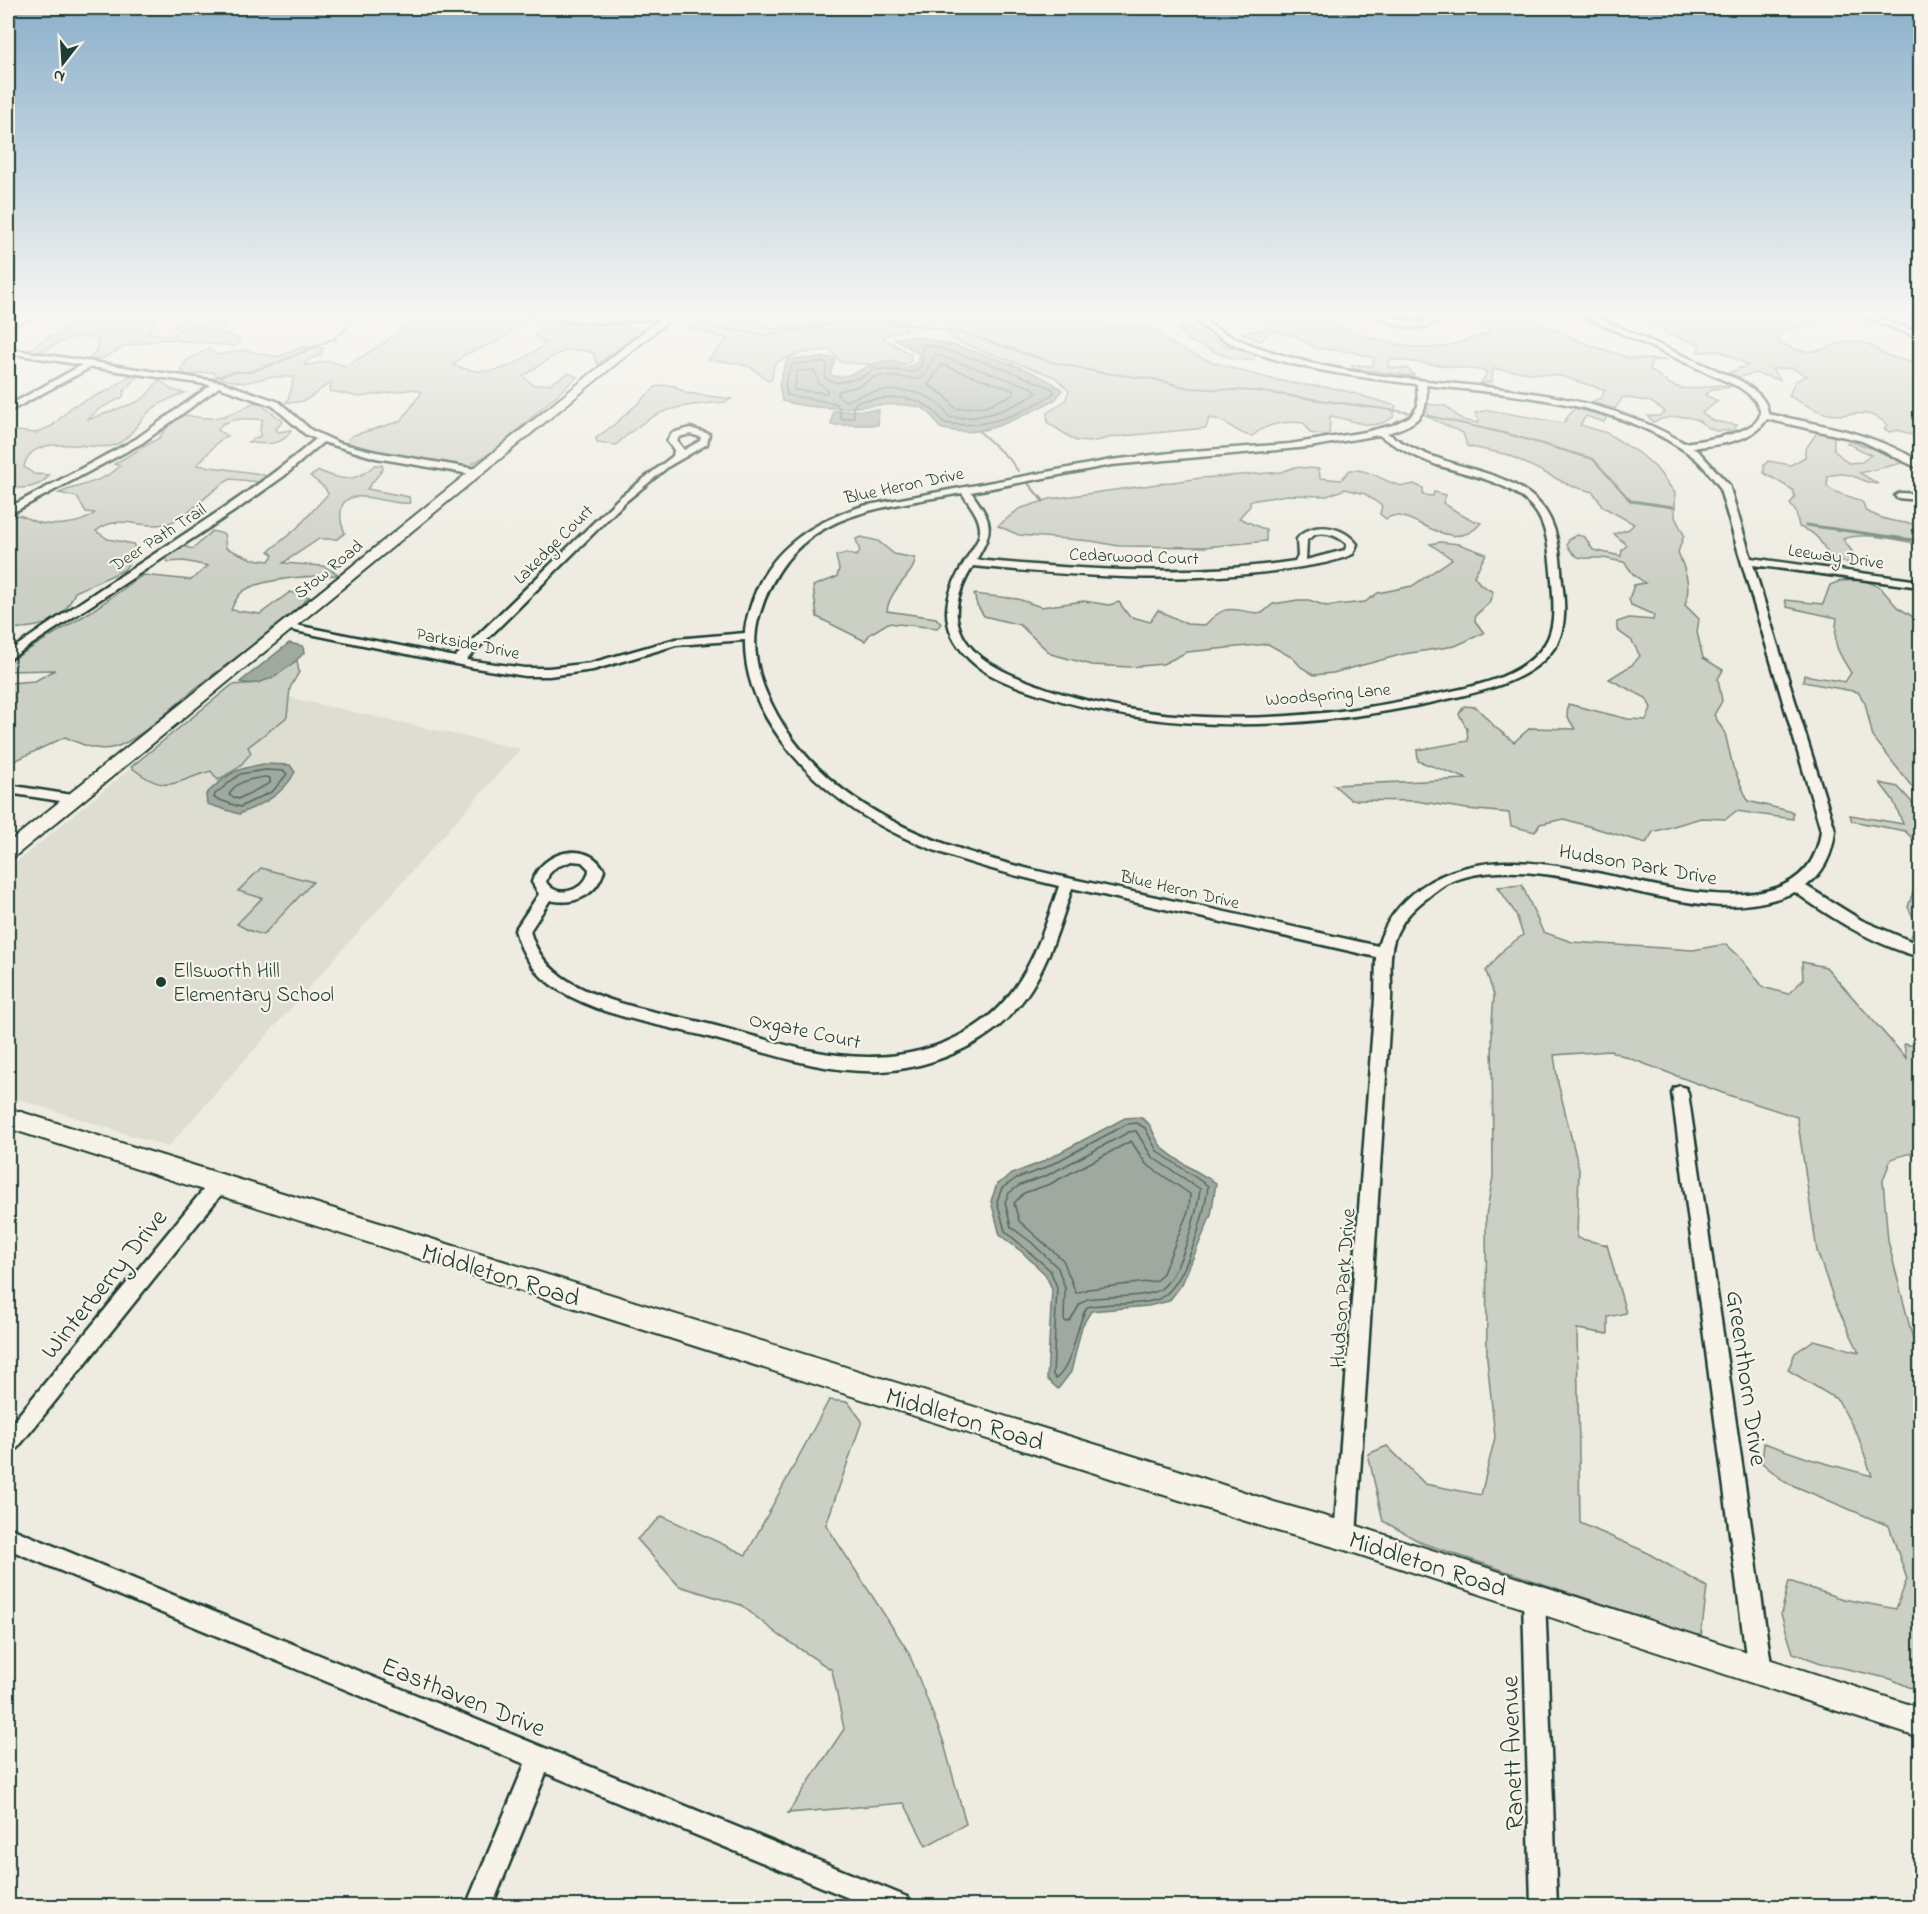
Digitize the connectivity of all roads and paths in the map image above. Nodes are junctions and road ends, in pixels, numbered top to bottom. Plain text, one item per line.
1 (191, 403) edge
2 (274, 403) edge
3 (561, 403) edge
4 (1423, 403) edge
5 (1559, 403) edge
6 (1761, 403) edge
7 (1764, 417) junction
8 (1381, 432) junction
9 (321, 439) junction
10 (1685, 446) junction
11 (677, 457) dead end
12 (1920, 466) edge
13 (477, 472) junction
14 (965, 490) junction
15 (1900, 496) dead end
16 (1920, 497) edge
17 (8, 512) edge
18 (1748, 561) junction
19 (969, 562) junction
20 (1299, 564) junction
21 (1920, 584) edge
22 (286, 626) junction
23 (749, 636) junction
24 (8, 657) edge
25 (458, 661) junction
26 (8, 789) edge
27 (73, 799) junction
28 (8, 852) edge
29 (1067, 883) junction
30 (1797, 886) junction
31 (547, 894) dead end
32 (1920, 951) edge
33 (1384, 953) junction
34 (1680, 1093) dead end
35 (8, 1118) edge
36 (218, 1185) junction
37 (8, 1444) edge
38 (1346, 1536) junction
39 (8, 1539) edge
40 (1534, 1598) junction
41 (1760, 1671) junction
42 (1920, 1723) edge
43 (540, 1758) junction
44 (478, 1906) edge
45 (898, 1906) edge
46 (1544, 1906) edge

1 - 17 street
2 - 9 street
3 - 13 street, Stow Road
4 - 8 street, Blue Heron Drive
5 - 10 street, Hudson Park Drive
6 - 7 street
7 - 10 street
7 - 12 street
8 - 14 street, Blue Heron Drive
8 - 19 street, Woodspring Lane
9 - 13 street
9 - 24 street, Deer Path Trail
10 - 18 street, Hudson Park Drive
11 - 25 street, Lakedge Court
13 - 22 street, Stow Road
14 - 19 street, Woodspring Lane
14 - 23 street, Blue Heron Drive
15 - 16 street
18 - 21 street, Leeway Drive
18 - 30 street, Hudson Park Drive
19 - 20 street, Cedarwood Court
20 - 20 street, Cedarwood Court
22 - 25 street, Parkside Drive
22 - 27 street, Stow Road
23 - 25 street, Parkside Drive
23 - 29 street, Blue Heron Drive
26 - 27 street
27 - 28 street, Stow Road
29 - 31 street, Oxgate Court
29 - 33 street, Blue Heron Drive
30 - 32 street
30 - 33 street, Hudson Park Drive
33 - 38 street, Hudson Park Drive
34 - 41 street, Greenthorn Drive
35 - 36 street, Middleton Road
36 - 37 street, Winterberry Drive
36 - 38 street, Middleton Road
38 - 40 street, Middleton Road
39 - 43 street, Easthaven Drive
40 - 41 street, Middleton Road
40 - 46 street, Ranett Avenue
41 - 42 street, Middleton Road
43 - 44 street
43 - 45 street, Easthaven Drive

